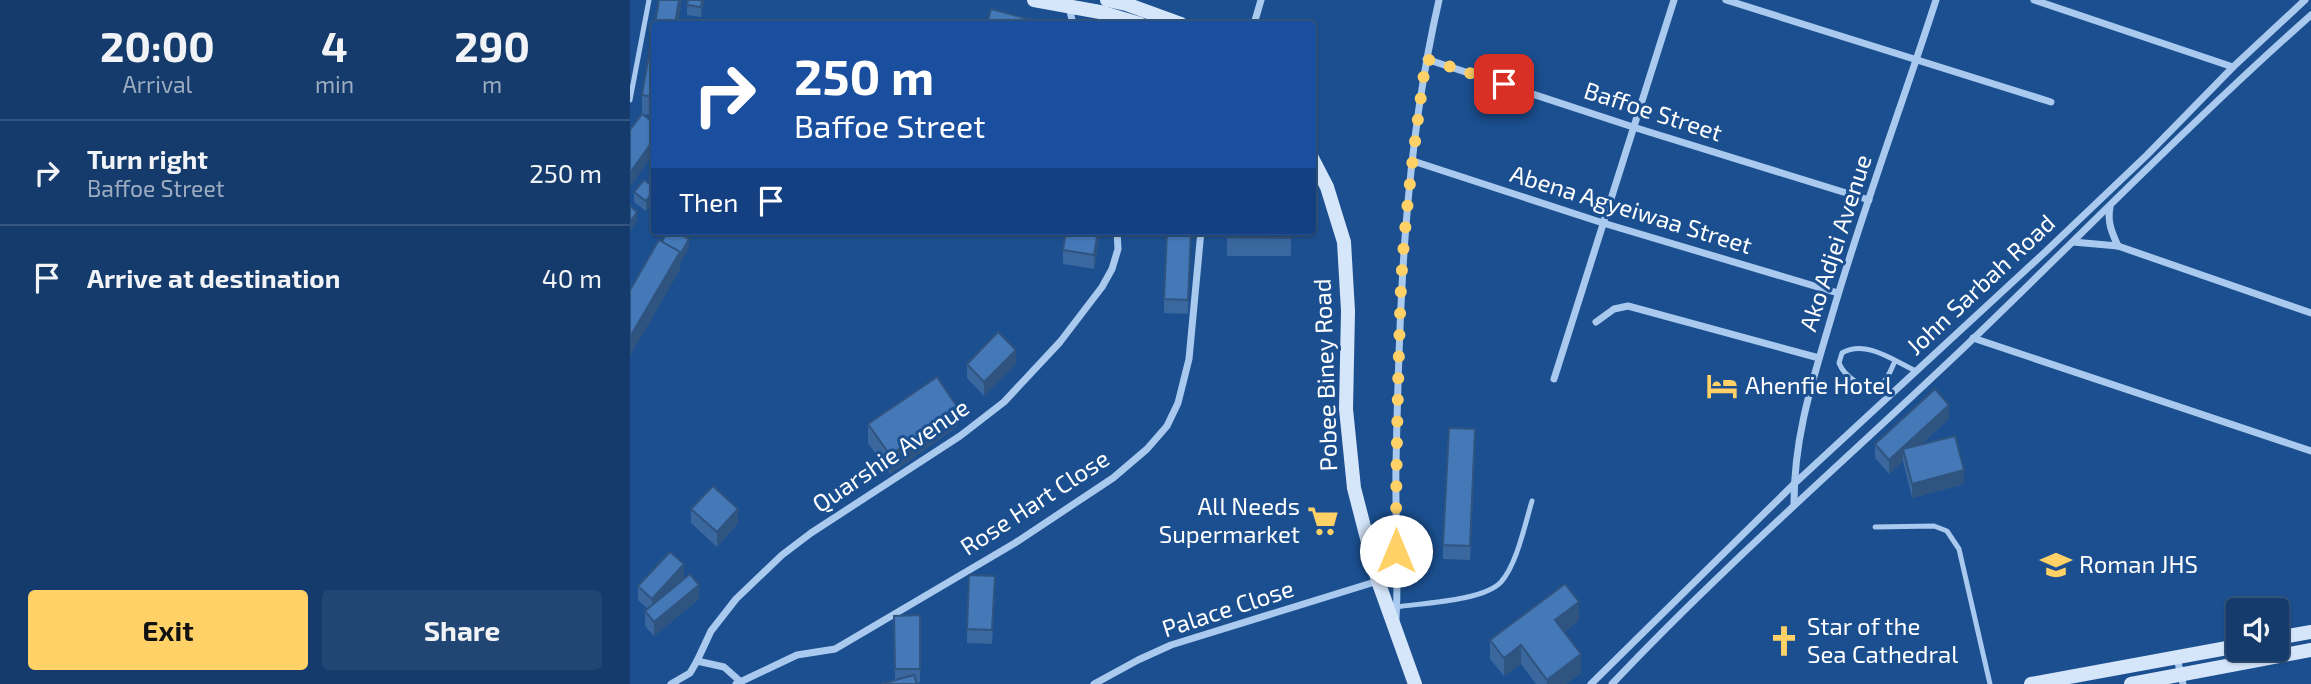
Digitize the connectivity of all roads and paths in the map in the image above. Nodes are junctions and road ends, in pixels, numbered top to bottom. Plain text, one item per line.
1 (649, 0) edge
2 (1034, 0) edge
3 (1107, 0) edge
4 (1261, 0) edge
5 (1439, 0) edge
6 (1674, 0) edge
7 (1726, 0) edge
8 (1936, 0) edge
9 (2035, 0) edge
10 (2305, 0) edge
11 (1069, 6) junction
12 (2311, 15) edge
13 (1072, 21) edge
14 (1131, 21) edge
15 (1173, 21) edge
16 (1255, 21) edge
17 (1426, 59) junction
18 (1916, 60) junction
19 (2232, 66) junction
20 (630, 100) edge
21 (2051, 102) dead end
22 (1633, 127) junction
23 (1413, 161) junction
24 (1316, 167) edge
25 (1869, 200) junction
26 (2110, 205) junction
27 (1603, 223) junction
28 (1117, 235) edge
29 (1201, 235) edge
30 (2073, 242) junction
31 (2118, 246) junction
32 (1839, 293) junction
33 (2311, 313) edge
34 (1595, 322) dead end
35 (1973, 338) junction
36 (1819, 358) junction
37 (1895, 361) junction
38 (1916, 371) junction
39 (1554, 379) dead end
40 (2311, 451) edge
41 (1794, 484) junction
42 (1532, 501) dead end
43 (1794, 503) junction
44 (1875, 527) dead end
45 (1378, 581) junction
46 (1396, 607) junction
47 (1395, 630) junction
48 (2311, 632) edge
49 (2289, 636) edge
50 (2226, 648) edge
51 (2311, 650) edge
52 (2177, 658) junction
53 (697, 661) junction
54 (1415, 680) edge
55 (2182, 680) edge
56 (739, 683) edge
57 (671, 684) edge
58 (1094, 684) edge
59 (1591, 684) edge
60 (1612, 684) edge
61 (1990, 684) edge
62 (2031, 684) edge
63 (2131, 684) edge

1 - 20 lane
2 - 11 street
3 - 15 street
4 - 16 street
5 - 17 street
6 - 22 street
7 - 18 street
8 - 18 street, Ako Adjei Avenue
9 - 19 street
10 - 19 street, John Sarbah Road
11 - 13 street
11 - 14 street
12 - 26 street, John Sarbah Road
17 - 22 street, Baffoe Street
17 - 23 street
18 - 21 street
18 - 25 street, Ako Adjei Avenue
19 - 38 street, John Sarbah Road
22 - 25 street, Baffoe Street
22 - 27 street
23 - 27 street, Abena Agyeiwaa Street
23 - 46 street
24 - 45 street, Pobee Biney Road
25 - 32 street, Ako Adjei Avenue
26 - 30 street, John Sarbah Road
26 - 31 street
27 - 32 street, Abena Agyeiwaa Street
27 - 39 street
28 - 53 street, Quarshie Avenue
29 - 56 street, Rose Hart Close
30 - 31 street
30 - 35 street, John Sarbah Road
31 - 33 street
32 - 36 street, Ako Adjei Avenue
34 - 36 street
35 - 40 street
35 - 43 street, John Sarbah Road
36 - 41 street, Ako Adjei Avenue
37 - 37 lane
37 - 38 lane
38 - 41 street, John Sarbah Road
41 - 43 street, Ako Adjei Avenue
41 - 59 street, John Sarbah Road
42 - 46 lane
43 - 60 street, John Sarbah Road
44 - 61 lane
45 - 47 street, Pobee Biney Road
45 - 58 street, Palace Close
46 - 47 street
47 - 54 street, Pobee Biney Road
48 - 49 street
50 - 52 street
51 - 55 street
52 - 55 street
52 - 62 street
53 - 56 street
53 - 57 street
55 - 63 street

